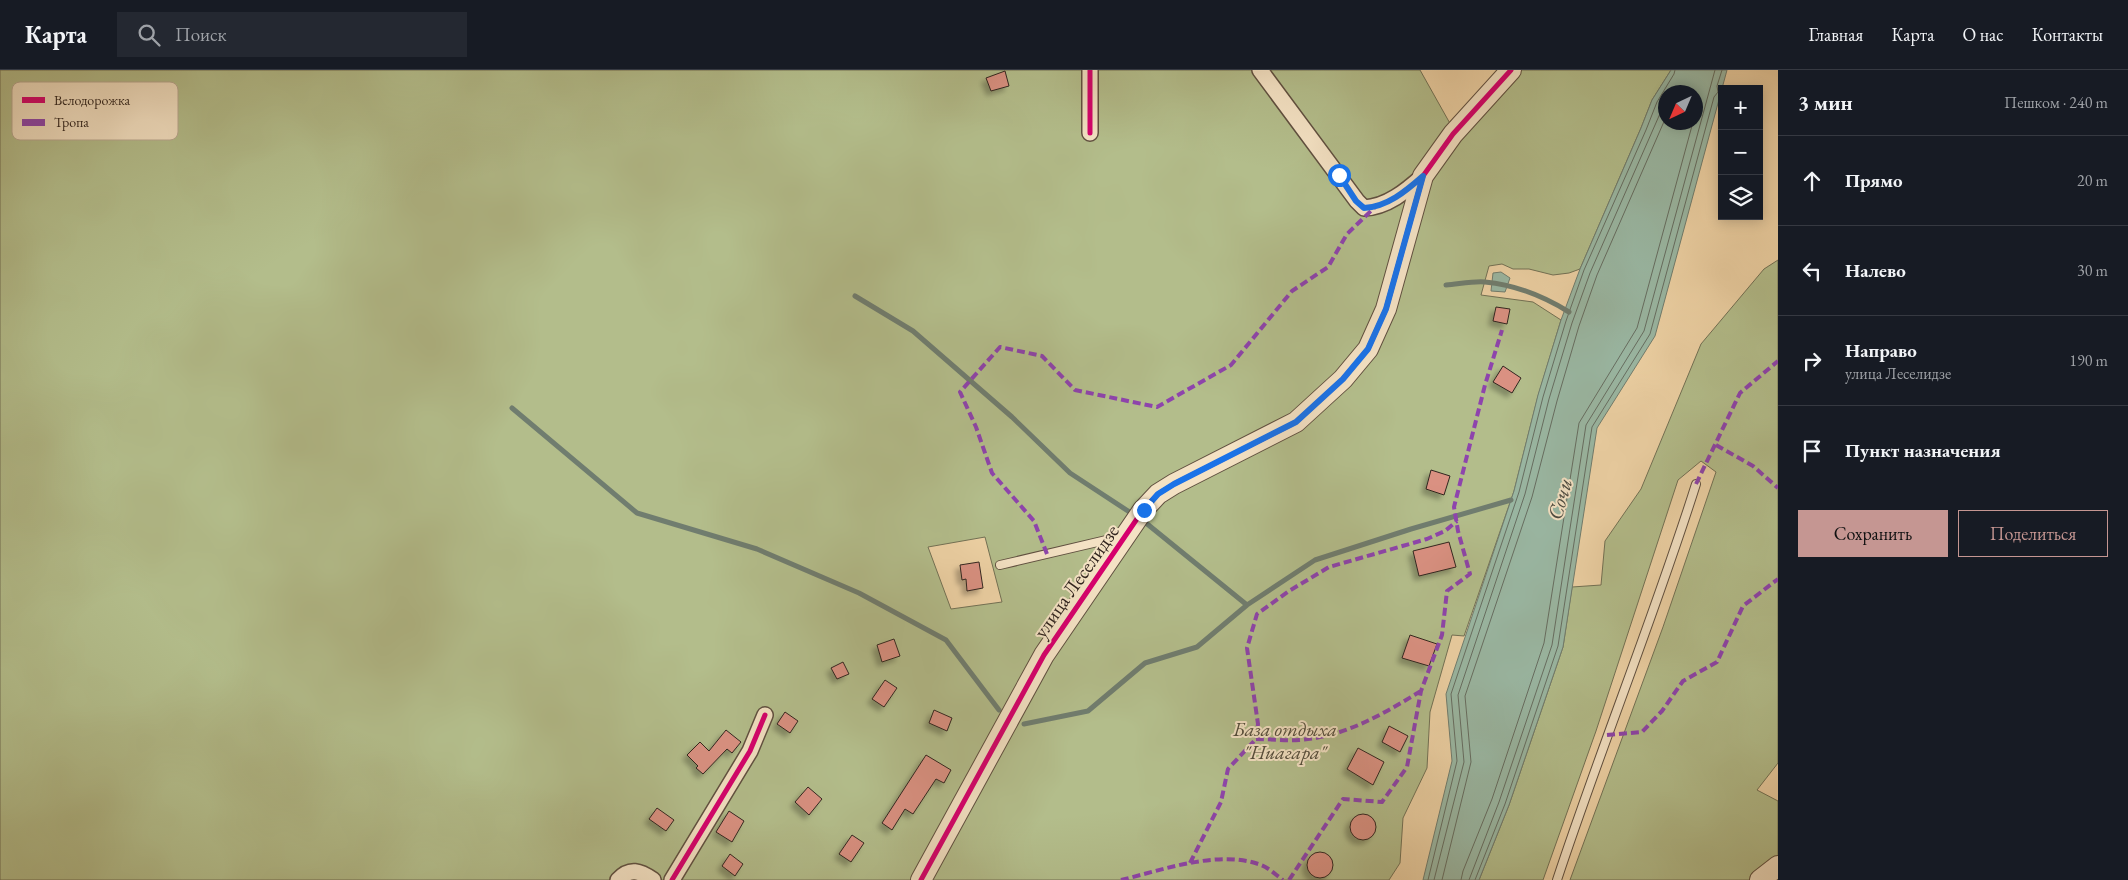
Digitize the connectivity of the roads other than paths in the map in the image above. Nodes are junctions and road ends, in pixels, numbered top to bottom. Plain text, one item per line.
1 (1090, 70) edge
2 (1260, 70) edge
3 (1511, 70) edge
4 (1090, 134) dead end
5 (1423, 176) junction
6 (1696, 484) dead end
7 (1126, 536) junction
8 (1000, 566) dead end
9 (765, 715) dead end
10 (1778, 866) edge
11 (618, 880) edge
12 (653, 880) edge
13 (672, 880) edge
14 (921, 880) edge
15 (1556, 880) edge
16 (1760, 880) edge

1 - 4 street
2 - 5 street
3 - 5 street, улица Леселидзе
5 - 7 street, улица Леселидзе
6 - 15 lane
7 - 8 lane
7 - 14 street, улица Леселидзе
9 - 13 street
10 - 16 street
11 - 12 street

